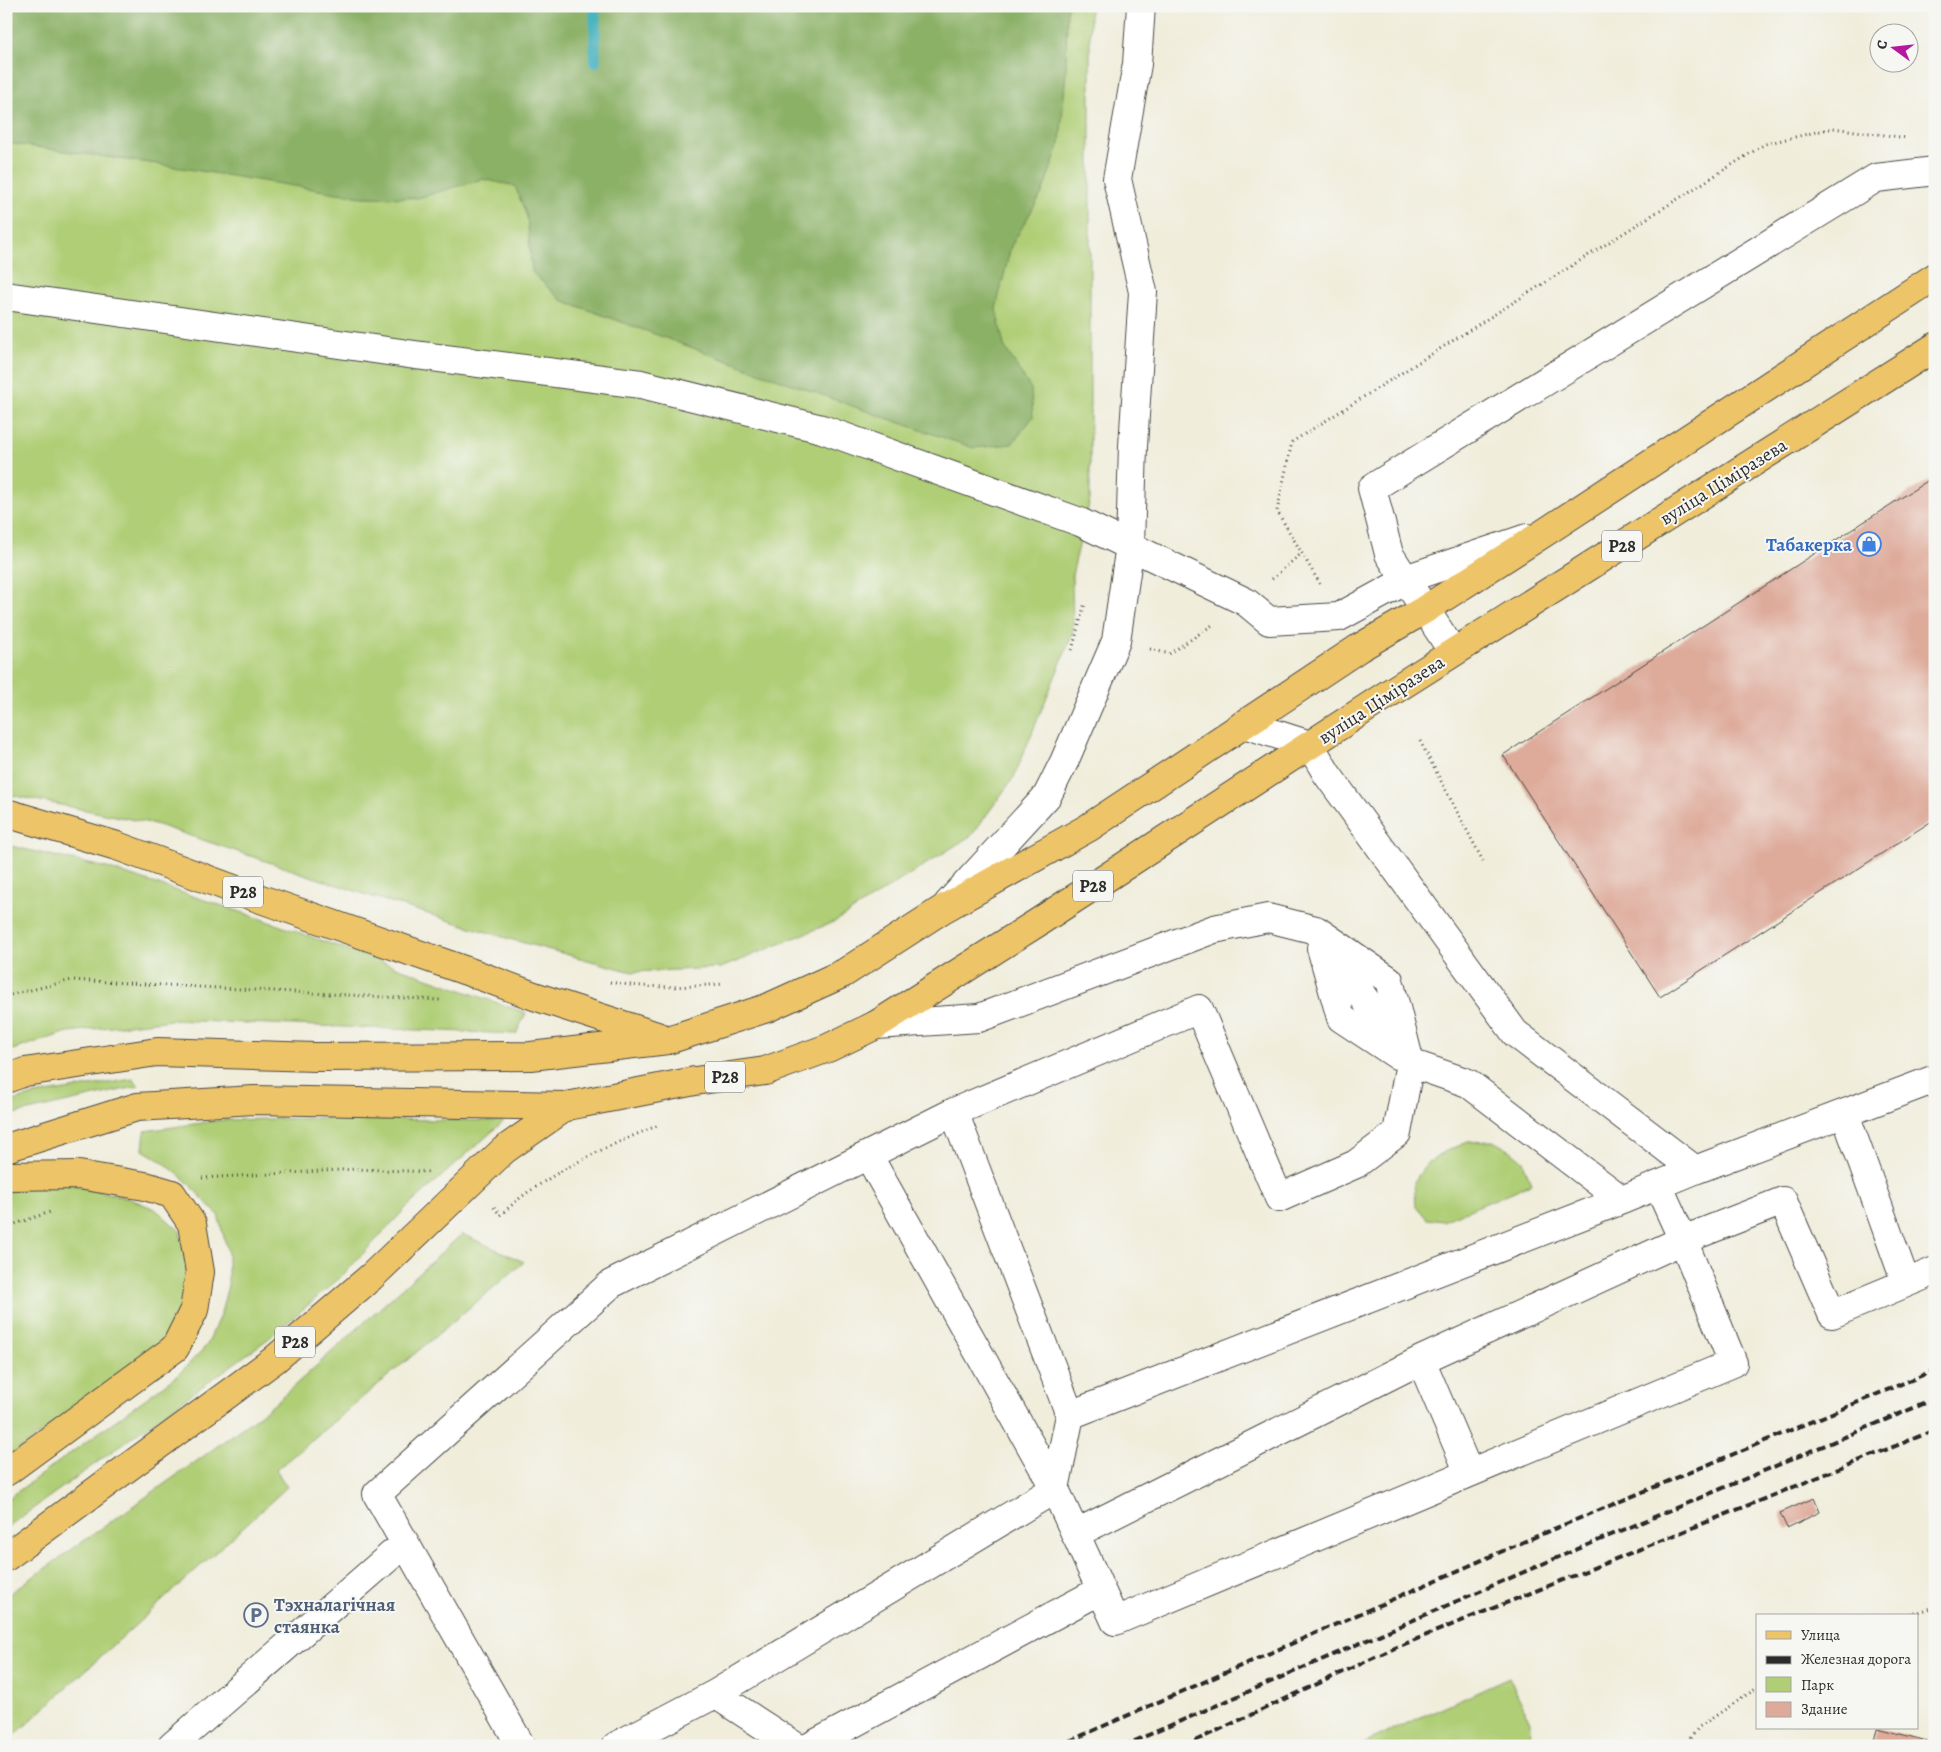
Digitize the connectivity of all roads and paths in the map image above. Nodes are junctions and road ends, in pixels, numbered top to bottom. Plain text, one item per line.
1 (1141, 6) edge
2 (1916, 139) dead end
3 (1935, 171) edge
4 (1935, 277) edge
5 (6, 296) edge
6 (1935, 347) edge
7 (1547, 531) junction
8 (1130, 545) junction
9 (1406, 581) junction
10 (1323, 590) dead end
11 (1086, 596) dead end
12 (1424, 610) junction
13 (1453, 652) junction
14 (1070, 658) dead end
15 (1244, 724) junction
16 (1420, 741) dead end
17 (1310, 745) junction
18 (6, 813) edge
19 (1483, 861) dead end
20 (943, 909) junction
21 (606, 982) dead end
22 (732, 982) dead end
23 (6, 996) edge
24 (442, 1000) dead end
25 (876, 1025) junction
26 (668, 1040) junction
27 (1410, 1063) junction
28 (6, 1079) edge
29 (1933, 1084) edge
30 (567, 1106) junction
31 (954, 1112) junction
32 (1845, 1114) junction
33 (6, 1148) edge
34 (868, 1155) junction
35 (1695, 1170) junction
36 (436, 1172) dead end
37 (6, 1176) edge
38 (195, 1178) dead end
39 (1658, 1185) junction
40 (1622, 1200) junction
41 (1683, 1240) junction
42 (1935, 1271) edge
43 (1906, 1283) junction
44 (1421, 1360) junction
45 (1070, 1414) junction
46 (6, 1472) edge
47 (1469, 1473) junction
48 (1055, 1489) junction
49 (1075, 1534) junction
50 (405, 1543) junction
51 (6, 1557) edge
52 (1101, 1590) junction
53 (1935, 1607) edge
54 (1912, 1614) edge
55 (1756, 1689) edge
56 (715, 1694) junction
57 (172, 1746) edge
58 (521, 1746) edge
59 (616, 1746) edge
60 (795, 1746) edge
61 (811, 1746) edge
62 (1684, 1746) edge

1 - 8 lane
2 - 10 path
3 - 9 lane
4 - 7 main road
5 - 8 lane
6 - 13 main road, вуліца Ціміразева / Р28
7 - 9 lane
7 - 12 main road
8 - 9 lane
8 - 20 lane
9 - 12 lane
11 - 14 path
12 - 13 lane
12 - 15 main road
13 - 17 main road, вуліца Ціміразева / Р28
15 - 17 lane
15 - 20 main road
16 - 19 path
17 - 25 main road, Р28
17 - 35 lane
18 - 26 main road, Р28
20 - 26 main road
21 - 22 path
23 - 24 path
25 - 27 lane
25 - 30 main road, Р28
26 - 28 main road
27 - 31 lane
27 - 40 lane
29 - 32 lane
30 - 33 main road, Р28
30 - 51 main road, Р28
31 - 34 lane
31 - 45 lane
32 - 35 lane
32 - 43 lane
34 - 48 lane
34 - 50 lane
35 - 39 lane
36 - 38 path
37 - 46 main road
39 - 40 lane
39 - 41 lane
40 - 45 lane
41 - 43 lane
41 - 44 lane
41 - 47 lane
42 - 43 lane
44 - 47 lane
44 - 49 lane
45 - 48 lane
47 - 52 lane
48 - 49 lane
48 - 56 lane
49 - 52 lane
50 - 57 lane
50 - 58 lane
52 - 61 lane
53 - 54 path
55 - 62 path
56 - 59 lane
56 - 60 lane

